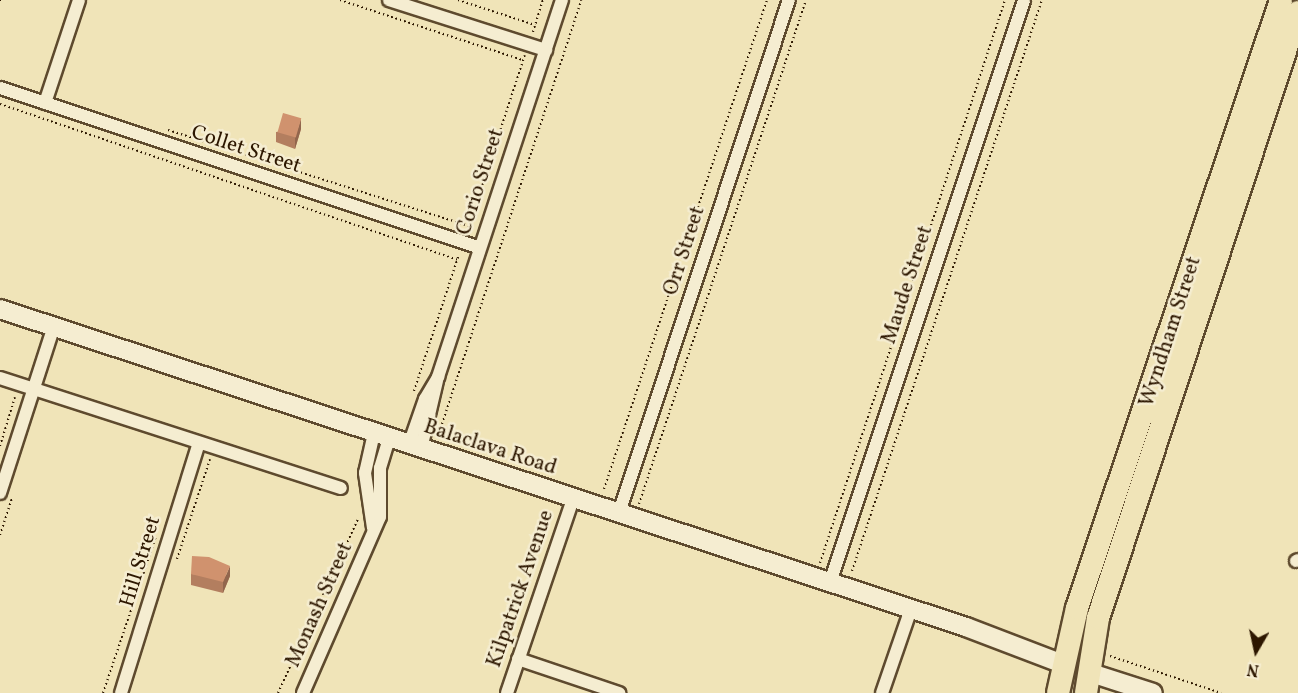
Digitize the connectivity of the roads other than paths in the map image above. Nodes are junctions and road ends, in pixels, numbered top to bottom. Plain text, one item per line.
1 (79, 0) edge
2 (389, 0) edge
3 (562, 0) edge
4 (789, 0) edge
5 (1024, 0) edge
6 (1281, 0) edge
7 (1298, 12) edge
8 (546, 50) junction
9 (0, 88) edge
10 (45, 103) junction
11 (480, 249) junction
12 (0, 309) edge
13 (54, 326) junction
14 (0, 378) edge
15 (33, 389) junction
16 (382, 436) junction
17 (199, 443) junction
18 (415, 447) junction
19 (341, 488) dead end
20 (0, 493) edge
21 (573, 499) junction
22 (619, 513) junction
23 (830, 583) junction
24 (911, 609) junction
25 (518, 659) junction
26 (1063, 664) junction
27 (1087, 682) edge
28 (121, 693) edge
29 (303, 693) edge
30 (507, 693) edge
31 (619, 693) edge
32 (882, 693) edge
33 (1058, 693) edge
34 (1153, 693) edge

1 - 10 street
2 - 8 street
3 - 8 street, Corio Street
4 - 22 street, Orr Street
5 - 23 street, Maude Street
6 - 26 highway, Wyndham Street
7 - 27 highway, Wyndham Street
8 - 11 street, Corio Street
9 - 10 street, Collet Street
10 - 11 street, Collet Street
11 - 18 street, Corio Street
12 - 13 main road, Balaclava Road
13 - 15 street
13 - 16 main road, Balaclava Road
14 - 15 street
15 - 17 street
15 - 20 street
16 - 18 main road, Balaclava Road
16 - 29 street, Monash Street
17 - 19 street
17 - 28 street, Hill Street
18 - 21 main road, Balaclava Road
21 - 22 main road, Balaclava Road
21 - 25 street, Kilpatrick Avenue
22 - 23 main road, Balaclava Road
23 - 24 main road, Balaclava Road
24 - 26 main road, Balaclava Road
24 - 32 street
25 - 30 street, Kilpatrick Avenue
25 - 31 street
26 - 27 highway
26 - 33 highway, Wyndham Street
27 - 34 main road

